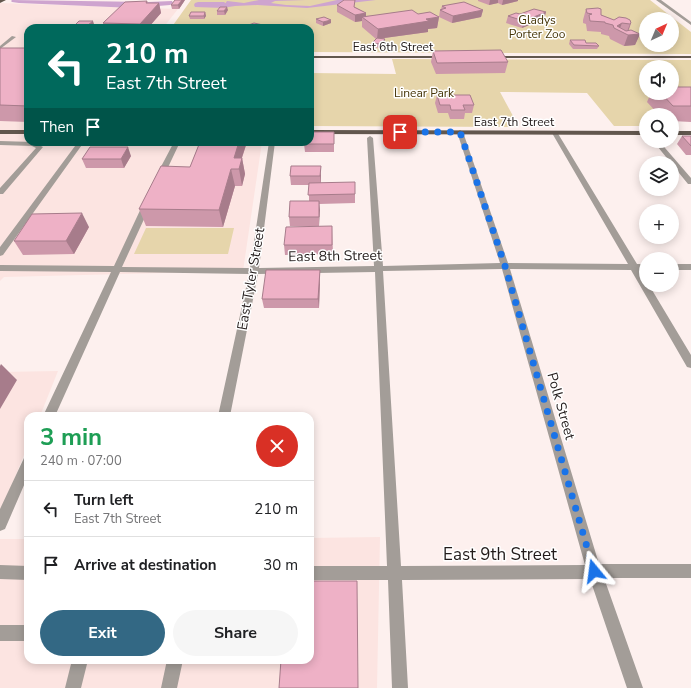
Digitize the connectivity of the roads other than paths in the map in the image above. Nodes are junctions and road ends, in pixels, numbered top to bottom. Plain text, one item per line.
1 (4, 0) edge
2 (658, 0) edge
3 (0, 2) edge
4 (691, 24) edge
5 (14, 37) dead end
6 (0, 48) edge
7 (314, 57) edge
8 (451, 57) edge
9 (490, 57) edge
10 (691, 57) edge
11 (0, 132) edge
12 (24, 132) edge
13 (314, 132) edge
14 (460, 132) junction
15 (555, 133) junction
16 (639, 133) edge
17 (679, 133) edge
18 (691, 133) edge
19 (370, 138) dead end
20 (0, 143) edge
21 (24, 144) edge
22 (40, 146) edge
23 (78, 146) edge
24 (175, 146) edge
25 (271, 146) edge
26 (662, 148) edge
27 (691, 182) edge
28 (156, 184) edge
29 (0, 192) edge
30 (150, 199) edge
31 (0, 253) edge
32 (505, 266) junction
33 (633, 267) junction
34 (639, 267) edge
35 (679, 267) edge
36 (691, 267) edge
37 (0, 268) edge
38 (116, 269) junction
39 (379, 269) junction
40 (254, 271) junction
41 (691, 364) edge
42 (51, 412) edge
43 (225, 412) edge
44 (24, 471) edge
45 (0, 524) edge
46 (594, 571) junction
47 (691, 571) edge
48 (0, 572) edge
49 (393, 572) junction
50 (24, 573) edge
51 (314, 573) edge
52 (0, 633) edge
53 (24, 633) edge
54 (79, 664) edge
55 (174, 664) edge
56 (73, 688) edge
57 (169, 688) edge
58 (400, 688) edge
59 (635, 688) edge

1 - 3 main road
2 - 4 street
5 - 6 street
7 - 8 main road, East 6th Street
9 - 10 main road
11 - 12 main road
13 - 14 main road, East 7th Street
14 - 15 main road, East 7th Street
14 - 32 street, Polk Street
15 - 16 main road, East 7th Street
15 - 33 street
17 - 18 main road
19 - 39 street
20 - 21 street
22 - 29 street
23 - 31 street
24 - 28 street
25 - 40 street, East Tyler Street
26 - 27 street
30 - 38 street
32 - 33 street, East 8th Street
32 - 39 street, East 8th Street
32 - 46 street, Polk Street
33 - 34 street, East 8th Street
33 - 41 street
35 - 36 street
37 - 38 street, East 8th Street
38 - 40 street, East 8th Street
38 - 42 street
39 - 40 street, East 8th Street
39 - 49 street
40 - 43 street, East Tyler Street
44 - 45 street
46 - 47 street, East 9th Street
46 - 49 street, East 9th Street
46 - 59 street, Polk Street
48 - 50 street
49 - 51 street, East 9th Street
49 - 58 street
52 - 53 street
54 - 56 street
55 - 57 street

